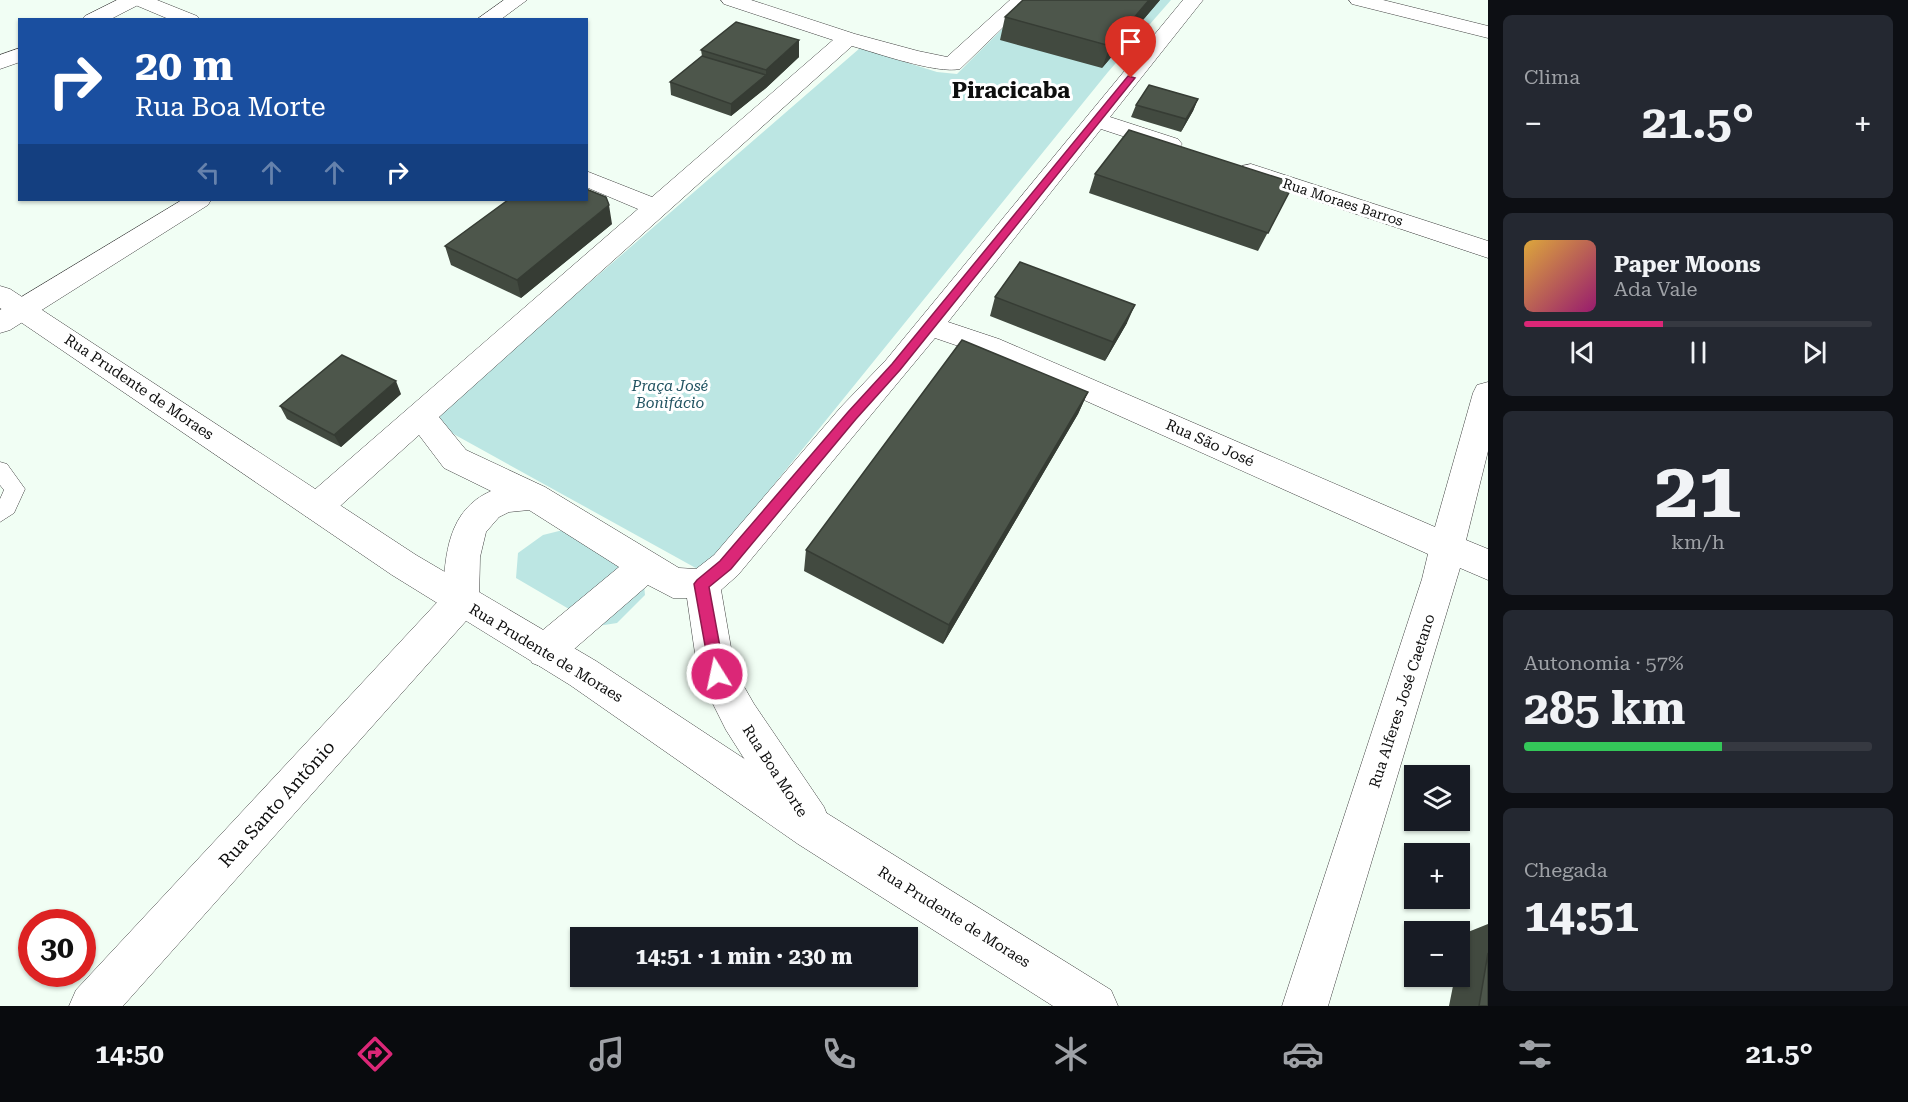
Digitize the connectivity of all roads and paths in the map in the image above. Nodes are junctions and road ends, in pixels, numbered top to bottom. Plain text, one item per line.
1 (133, 0) edge
2 (140, 0) edge
3 (516, 0) edge
4 (1021, 0) edge
5 (1194, 0) edge
6 (1359, 0) edge
7 (738, 1) edge
8 (96, 18) edge
9 (185, 18) edge
10 (489, 18) edge
11 (1488, 32) edge
12 (848, 38) junction
13 (18, 55) edge
14 (0, 63) edge
15 (1096, 120) junction
16 (1193, 152) edge
17 (1227, 163) edge
18 (588, 179) edge
19 (197, 201) edge
20 (657, 208) junction
21 (1488, 250) edge
22 (7, 309) edge
23 (930, 326) junction
24 (1488, 393) edge
25 (420, 414) junction
26 (0, 470) edge
27 (533, 496) junction
28 (317, 507) junction
29 (0, 513) edge
30 (1447, 548) junction
31 (1488, 565) edge
32 (646, 566) junction
33 (702, 584) junction
34 (461, 601) junction
35 (545, 651) junction
36 (813, 829) junction
37 (92, 1006) edge
38 (1095, 1006) edge
39 (1305, 1006) edge

1 - 8 street
2 - 9 street
3 - 10 street
4 - 12 street
5 - 15 street
6 - 11 street
7 - 12 street
12 - 20 street
13 - 14 street
15 - 16 street
15 - 23 street
17 - 21 street, Rua Moraes Barros
18 - 20 street
19 - 22 street
20 - 25 street
22 - 28 street, Rua Prudente de Moraes
23 - 30 street, Rua São José
23 - 33 street
24 - 30 street, Rua Alferes José Caetano
25 - 27 street
25 - 28 street
26 - 29 lane
27 - 32 street
27 - 34 street
28 - 34 street, Rua Prudente de Moraes
30 - 31 street, Rua São José
30 - 39 street, Rua Alferes José Caetano
32 - 33 street
32 - 35 street
33 - 36 street, Rua Boa Morte
34 - 35 street, Rua Prudente de Moraes
34 - 37 street, Rua Santo Antônio
35 - 36 street, Rua Prudente de Moraes
36 - 38 street, Rua Prudente de Moraes

